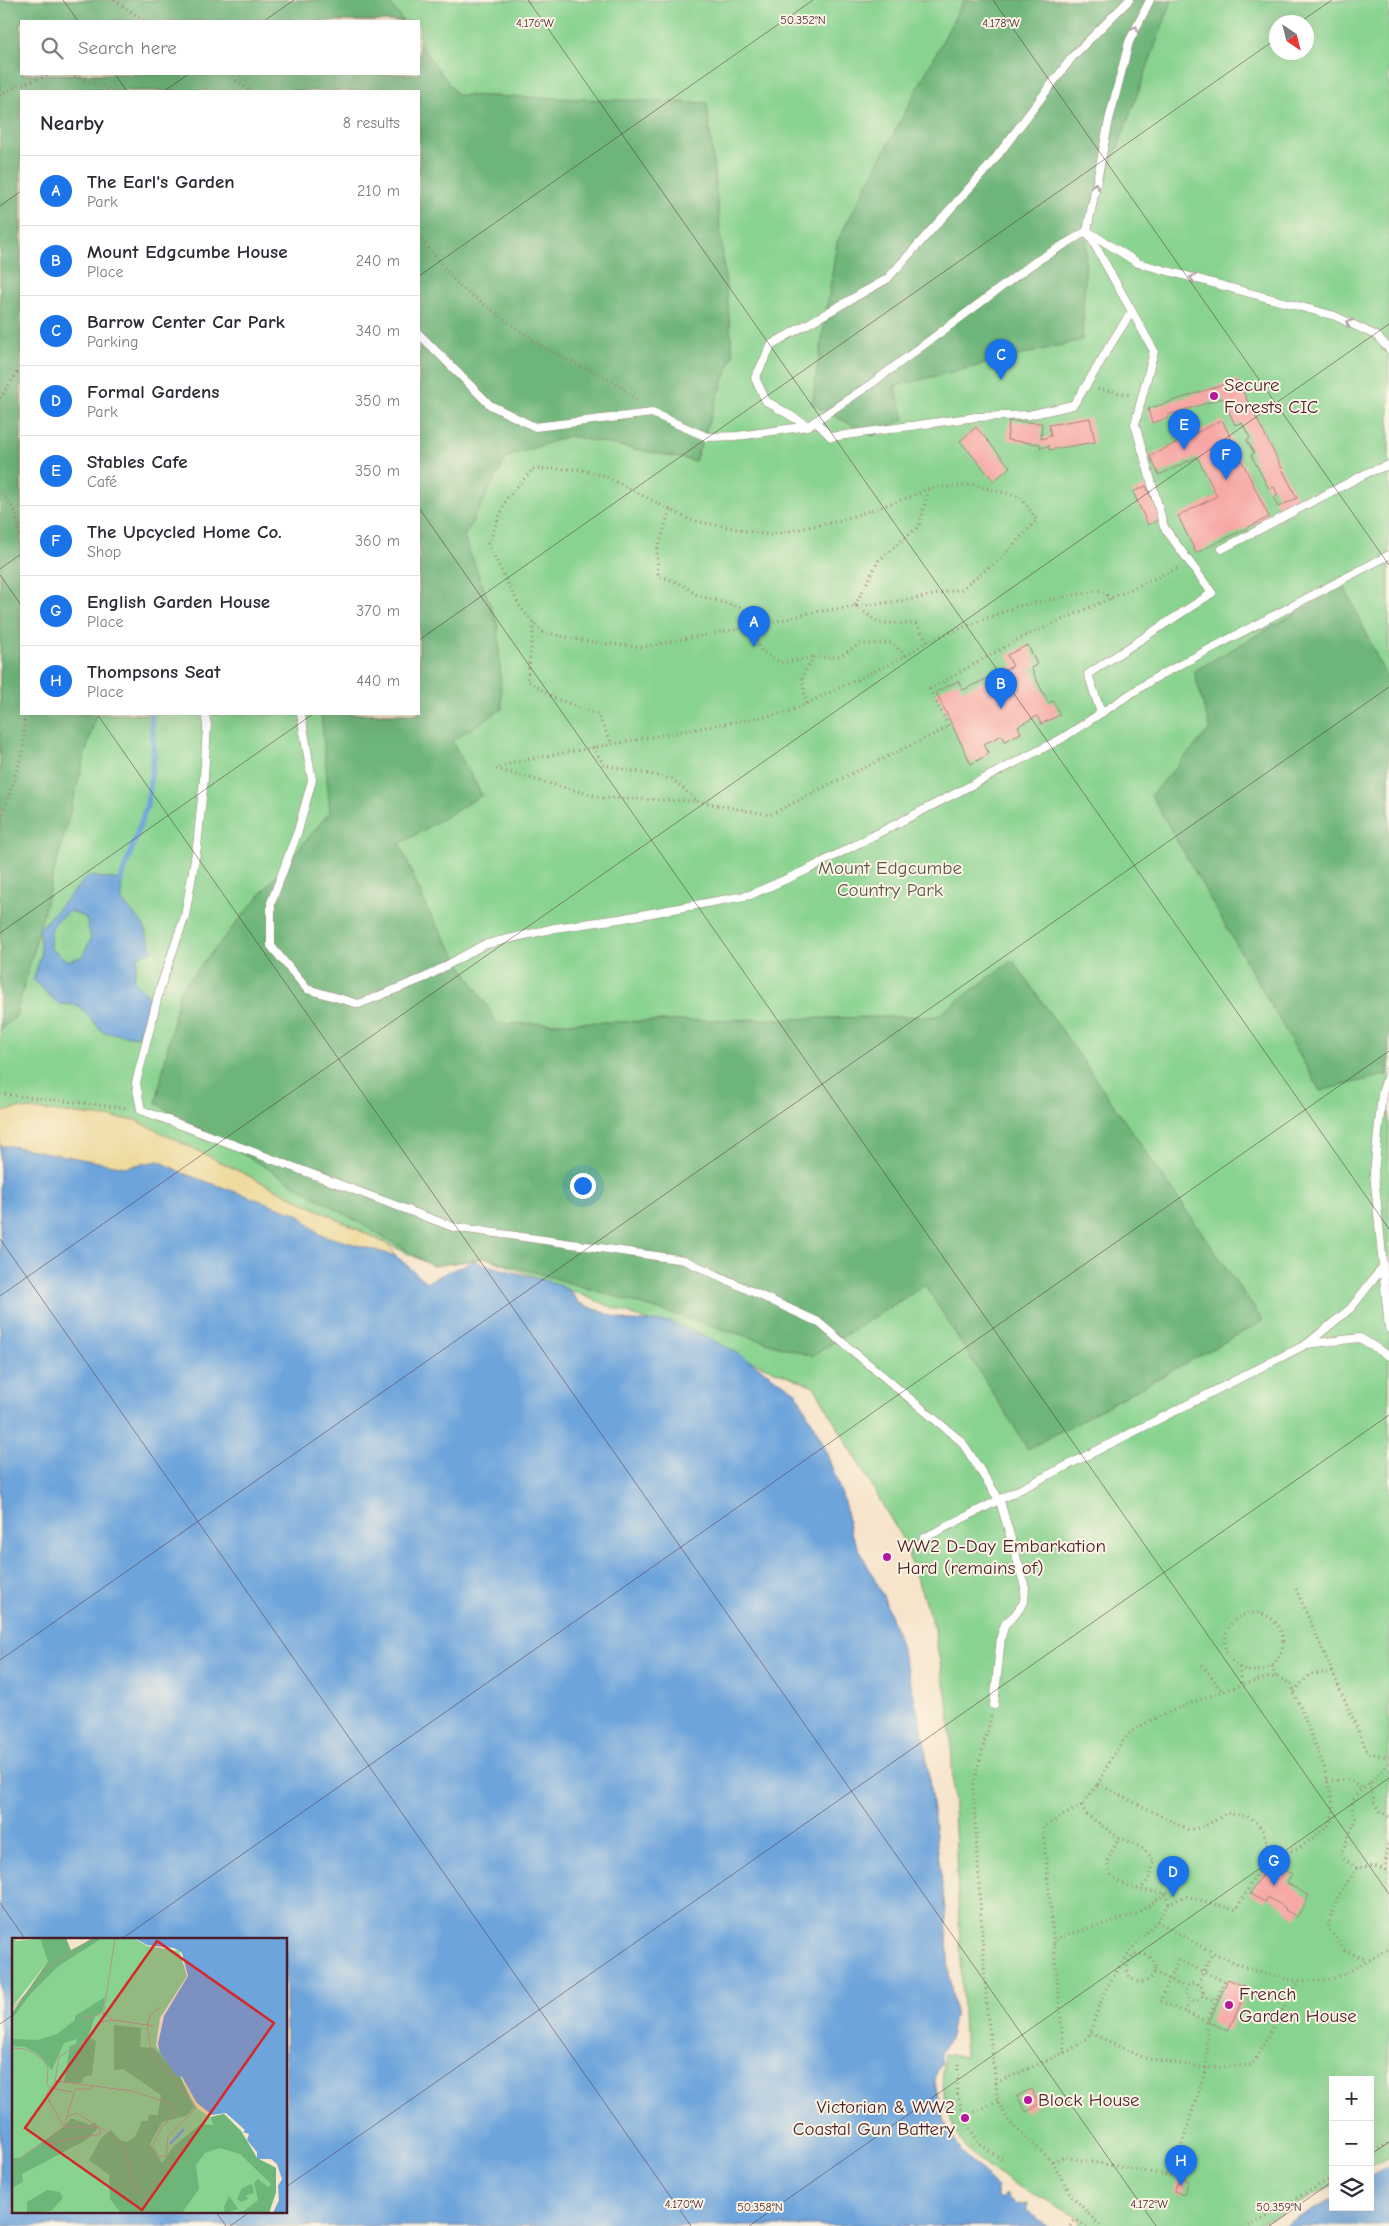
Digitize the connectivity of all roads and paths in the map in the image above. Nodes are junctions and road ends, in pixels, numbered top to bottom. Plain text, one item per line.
1 (114, 0) edge
2 (1129, 0) edge
3 (1150, 0) edge
4 (144, 20) edge
5 (50, 75) edge
6 (73, 75) edge
7 (229, 75) edge
8 (111, 90) edge
9 (249, 90) edge
10 (0, 95) edge
11 (1088, 231) junction
12 (420, 237) edge
13 (1132, 312) junction
14 (420, 335) edge
15 (1389, 349) edge
16 (20, 368) edge
17 (1086, 386) junction
18 (1142, 397) junction
19 (0, 398) edge
20 (652, 413) junction
21 (812, 424) junction
22 (1389, 465) edge
23 (929, 488) junction
24 (0, 490) edge
25 (670, 510) junction
26 (20, 534) edge
27 (1222, 549) dead end
28 (1389, 555) edge
29 (1190, 562) junction
30 (1110, 599) junction
31 (855, 605) junction
32 (534, 623) junction
33 (765, 624) junction
34 (750, 627) junction
35 (928, 641) junction
36 (906, 656) junction
37 (814, 657) junction
38 (806, 704) junction
39 (1101, 713) junction
40 (24, 715) edge
41 (205, 715) edge
42 (301, 715) edge
43 (612, 744) junction
44 (593, 748) junction
45 (696, 801) junction
46 (0, 823) edge
47 (1389, 1072) edge
48 (0, 1094) edge
49 (141, 1110) junction
50 (1382, 1268) junction
51 (1389, 1328) edge
52 (1307, 1344) junction
53 (1389, 1356) edge
54 (1000, 1501) junction
55 (924, 1538) dead end
56 (1296, 1589) dead end
57 (1202, 1665) dead end
58 (1272, 1666) junction
59 (1239, 1667) junction
60 (1334, 1672) junction
61 (1276, 1677) junction
62 (1241, 1686) junction
63 (1294, 1691) junction
64 (1223, 1692) junction
65 (994, 1705) joint
66 (1389, 1757) edge
67 (1389, 1763) edge
68 (1327, 1780) junction
69 (1369, 1783) junction
70 (1098, 1784) junction
71 (1361, 1789) junction
72 (1082, 1805) junction
73 (1389, 1818) edge
74 (1119, 1838) junction
75 (1389, 1841) edge
76 (1268, 1847) junction
77 (1357, 1868) junction
78 (1388, 1871) edge
79 (1141, 1890) junction
80 (1167, 1893) junction
81 (1169, 1904) junction
82 (1157, 1921) junction
83 (1053, 1946) junction
84 (1389, 1949) edge
85 (1212, 1953) junction
86 (1368, 1960) junction
87 (1122, 1963) junction
88 (1127, 1965) junction
89 (1154, 1972) junction
90 (1204, 1972) junction
91 (1169, 1980) junction
92 (1299, 1981) junction
93 (1198, 1984) junction
94 (1185, 1987) junction
95 (1202, 1996) junction
96 (1190, 2001) junction
97 (1215, 2002) junction
98 (1185, 2012) junction
99 (1206, 2022) junction
100 (1091, 2032) junction
101 (1064, 2053) junction
102 (958, 2064) dead end
103 (1206, 2068) junction
104 (996, 2083) junction
105 (998, 2101) junction
106 (964, 2117) junction
107 (1389, 2143) edge
108 (1374, 2152) edge
109 (1003, 2160) dead end
110 (1052, 2161) junction
111 (1329, 2179) edge
112 (1071, 2226) edge
113 (1087, 2226) edge
114 (1100, 2226) edge
115 (1249, 2226) edge

1 - 4 path
2 - 21 lane
11 -> 3 lane
5 - 10 path
6 - 8 path
7 - 9 path
11 - 13 lane
15 -> 11 lane
11 - 21 lane
12 - 20 path
13 - 17 lane
13 - 18 lane
14 - 20 lane
16 - 19 path
17 - 18 path
17 - 21 lane
18 - 29 lane
20 - 21 lane
22 - 27 lane
23 - 25 path
23 - 31 path
23 - 31 path
24 - 26 path
25 - 32 path
25 - 33 path
28 - 39 lane
29 - 30 path
29 - 39 lane
30 - 35 path
30 - 45 path
31 - 33 path
31 - 35 path
32 - 34 path
32 - 43 path
33 - 34 path
34 - 37 path
35 - 36 path
36 - 37 path
36 - 38 path
37 - 38 path
38 - 43 path
39 - 42 lane
40 - 46 path
41 - 49 lane
43 - 44 path
44 - 45 path
44 - 45 path
47 - 50 lane
48 - 49 path
49 - 54 lane
50 - 51 lane
50 - 52 lane
52 - 53 lane
52 - 54 lane
54 - 55 lane
54 - 65 lane
56 - 60 path
57 - 64 path
58 - 59 path
58 - 59 path
58 - 61 path
59 - 62 path
60 - 63 path
60 - 66 path
61 - 62 path
61 - 63 path
62 - 64 path
63 - 68 path
64 - 70 path
65 - 104 path
67 - 69 path
68 - 71 path
68 - 76 path
69 - 71 path
69 - 73 path
70 - 72 path
70 - 76 path
71 - 77 path
72 - 74 path
72 - 83 path
74 - 79 path
74 - 79 path
75 - 78 path
76 - 81 path
77 - 78 path
77 - 86 path
79 - 80 path
80 - 81 path
80 - 83 path
81 - 82 path
82 - 85 path
82 - 87 path
83 - 101 path
84 - 86 path
85 - 90 path
85 - 92 path
86 - 92 path
87 - 88 path
87 - 100 path
88 - 89 path
88 - 89 path
89 - 91 path
90 - 91 path
90 - 93 path
90 - 97 path
91 - 94 path
91 - 98 path
92 - 103 path
93 - 94 path
93 - 95 path
94 - 96 path
95 - 96 path
95 - 97 path
96 - 98 path
97 - 99 path
98 - 99 path
99 - 103 path
100 - 101 path
100 - 103 path
101 - 104 path
102 - 106 path
103 - 110 path
104 - 105 path
105 - 106 path
105 - 110 path
106 - 109 path
107 - 108 path
110 - 114 path
111 - 115 path
112 - 113 path

